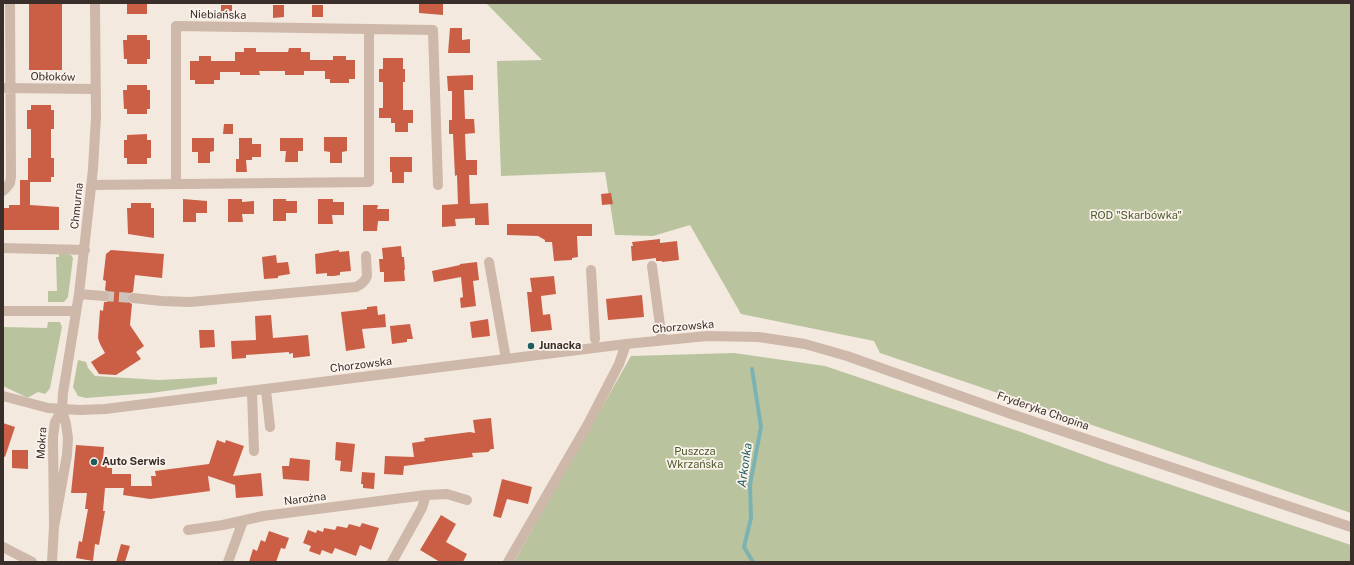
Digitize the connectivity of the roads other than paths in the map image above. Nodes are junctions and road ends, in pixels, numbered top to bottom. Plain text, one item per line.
1 (10, 3) edge
2 (95, 3) edge
3 (369, 29) junction
4 (7, 88) edge
5 (96, 89) junction
6 (176, 184) junction
7 (91, 185) junction
8 (438, 185) dead end
9 (3, 191) edge
10 (3, 248) edge
11 (85, 250) junction
12 (366, 256) dead end
13 (489, 262) dead end
14 (652, 266) dead end
15 (591, 270) dead end
16 (79, 294) junction
17 (104, 296) tunnel mouth
18 (132, 298) tunnel mouth
19 (3, 311) edge
20 (76, 312) junction
21 (724, 336) joint
22 (595, 339) dead end
23 (662, 340) junction
24 (626, 344) junction
25 (506, 358) junction
26 (266, 390) junction
27 (252, 392) junction
28 (3, 396) edge
29 (62, 410) junction
30 (270, 427) dead end
31 (254, 451) dead end
32 (426, 495) junction
33 (467, 500) dead end
34 (243, 521) junction
35 (54, 526) junction
36 (1351, 527) edge
37 (188, 530) dead end
38 (3, 547) edge
39 (32, 562) edge
40 (52, 562) edge
41 (228, 562) edge
42 (392, 562) edge
43 (508, 562) edge

1 - 4 street
2 - 5 street, Chmurna
3 - 6 street
3 - 6 street, Niebiańska
3 - 8 street, Niebiańska
4 - 5 street, Obłoków
4 - 9 street
5 - 7 street, Chmurna
6 - 7 street
7 - 11 street, Chmurna
10 - 11 street
11 - 16 street, Chmurna
12 - 18 street
13 - 25 street
14 - 23 street
15 - 22 street
16 - 17 street
16 - 20 street, Chmurna
19 - 20 street
20 - 29 street, Chmurna
21 - 23 street, Chorzowska
21 - 36 street, Fryderyka Chopina
23 - 24 street, Chorzowska
24 - 25 street, Chorzowska
24 - 43 street
25 - 26 street, Chorzowska
26 - 27 street, Chorzowska
26 - 30 street
27 - 29 street, Chorzowska
27 - 31 street
28 - 29 street, Chorzowska
29 - 35 street, Mokra
29 - 35 street, Mokra
32 - 33 street, Narożna
32 - 34 street, Narożna
32 - 42 street
34 - 37 street, Narożna
34 - 41 street
35 - 40 street, Mokra
38 - 39 street

